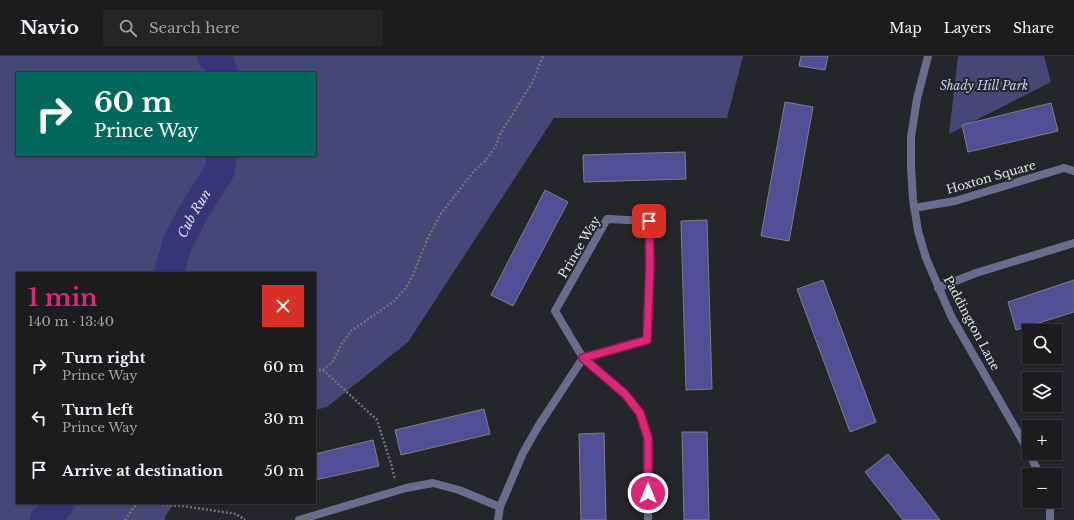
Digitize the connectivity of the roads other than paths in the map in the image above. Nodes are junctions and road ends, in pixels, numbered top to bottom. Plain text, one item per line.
1 (928, 56) edge
2 (1074, 171) edge
3 (914, 208) junction
4 (1074, 243) edge
5 (938, 288) junction
6 (583, 358) junction
7 (1022, 441) edge
8 (500, 507) junction
9 (1050, 508) edge
10 (299, 520) edge
11 (498, 520) edge
12 (648, 520) edge
13 (1050, 520) edge

1 - 3 street, Paddington Lane
2 - 3 street, Hoxton Square
3 - 5 street, Paddington Lane
4 - 5 street
5 - 7 street, Paddington Lane
6 - 6 street, Prince Way
6 - 8 street
6 - 12 street
8 - 10 street
8 - 11 street
9 - 13 street

